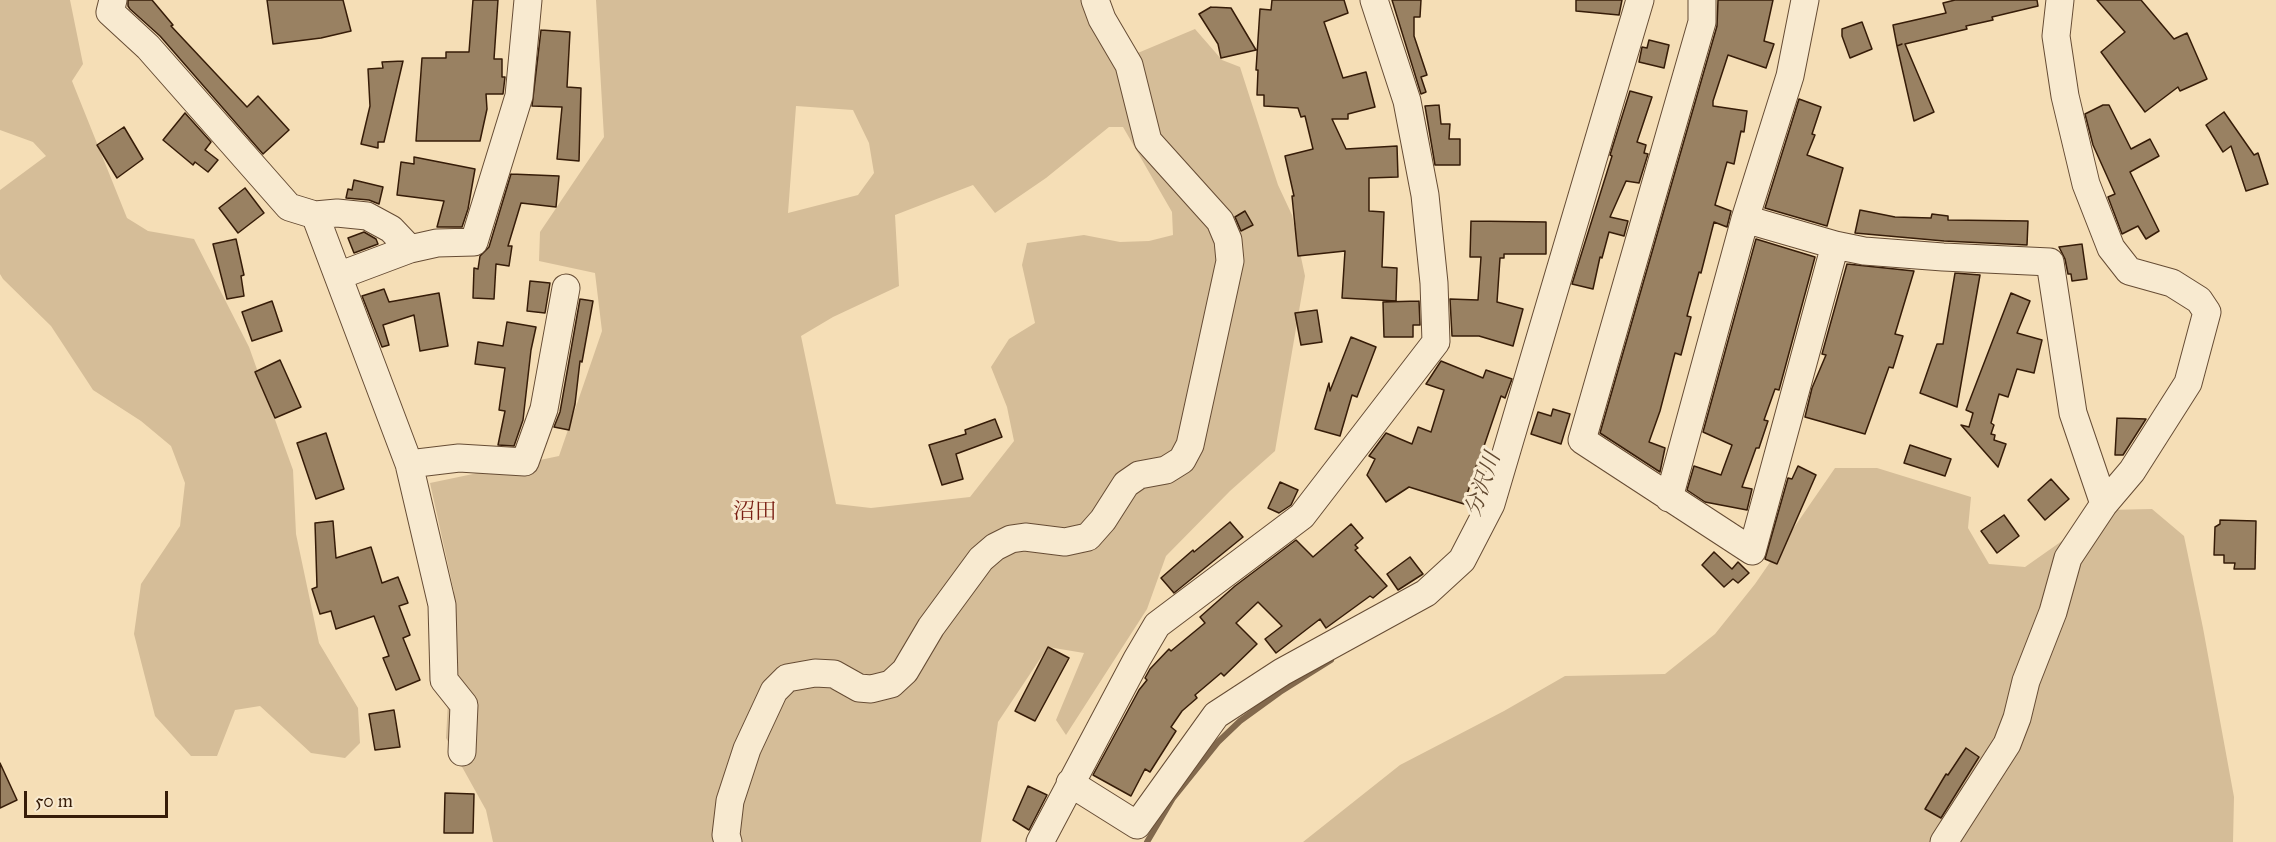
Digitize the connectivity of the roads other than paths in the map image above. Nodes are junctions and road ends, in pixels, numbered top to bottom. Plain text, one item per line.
1 (113, 0) edge
2 (528, 0) edge
3 (1095, 0) edge
4 (1374, 0) edge
5 (1640, 0) edge
6 (1702, 0) edge
7 (1805, 0) edge
8 (2060, 0) edge
9 (315, 215) junction
10 (1745, 219) junction
11 (1835, 245) junction
12 (410, 249) junction
13 (338, 276) junction
14 (566, 288) dead end
15 (409, 464) junction
16 (1669, 498) junction
17 (2104, 504) junction
18 (462, 752) dead end
19 (1070, 783) junction
20 (728, 842) edge
21 (1040, 842) edge
22 (1944, 842) edge

1 - 9 street
2 - 12 street
3 - 20 street
4 - 19 street
5 - 19 street
6 - 16 street
7 - 10 street
8 - 17 street
9 - 12 street
9 - 13 street
10 - 11 street
10 - 16 street
11 - 16 street
11 - 17 street
12 - 13 street
13 - 15 street
14 - 15 street
15 - 18 street
17 - 22 street
19 - 21 street

